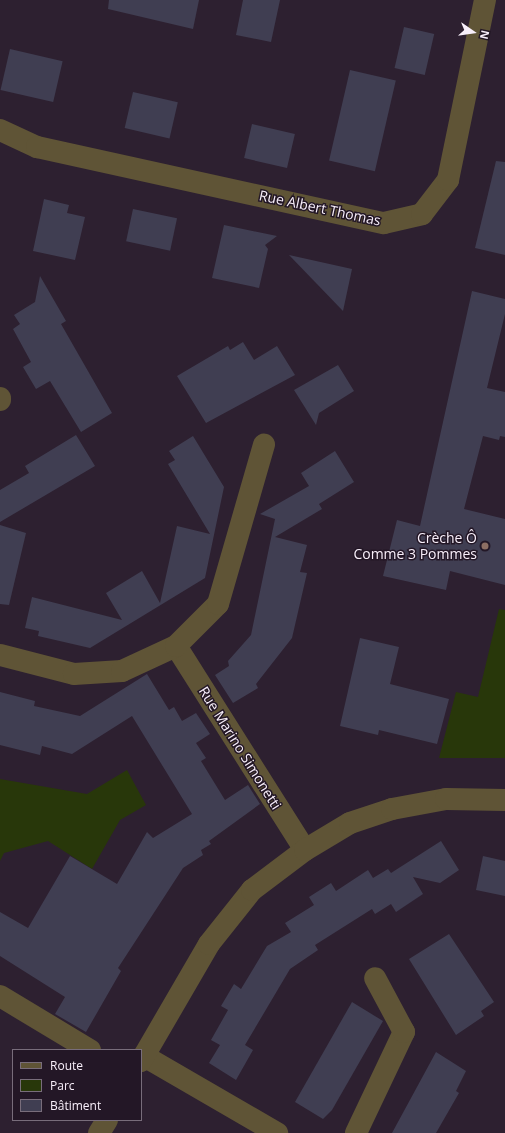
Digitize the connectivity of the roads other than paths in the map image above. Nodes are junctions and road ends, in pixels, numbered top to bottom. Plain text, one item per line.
1 (485, 0) edge
2 (0, 130) edge
3 (264, 445) dead end
4 (176, 646) junction
5 (0, 655) edge
6 (505, 800) edge
7 (305, 850) junction
8 (375, 978) dead end
9 (0, 996) edge
10 (88, 1049) edge
11 (143, 1059) edge
12 (106, 1121) edge
13 (99, 1133) edge
14 (276, 1133) edge
15 (356, 1133) edge

1 - 2 street, Rue Albert Thomas
3 - 4 street
4 - 5 street
4 - 7 street, Rue Marino Simonetti
6 - 7 street
7 - 11 street
8 - 15 street
9 - 10 street
11 - 14 street
12 - 13 street

